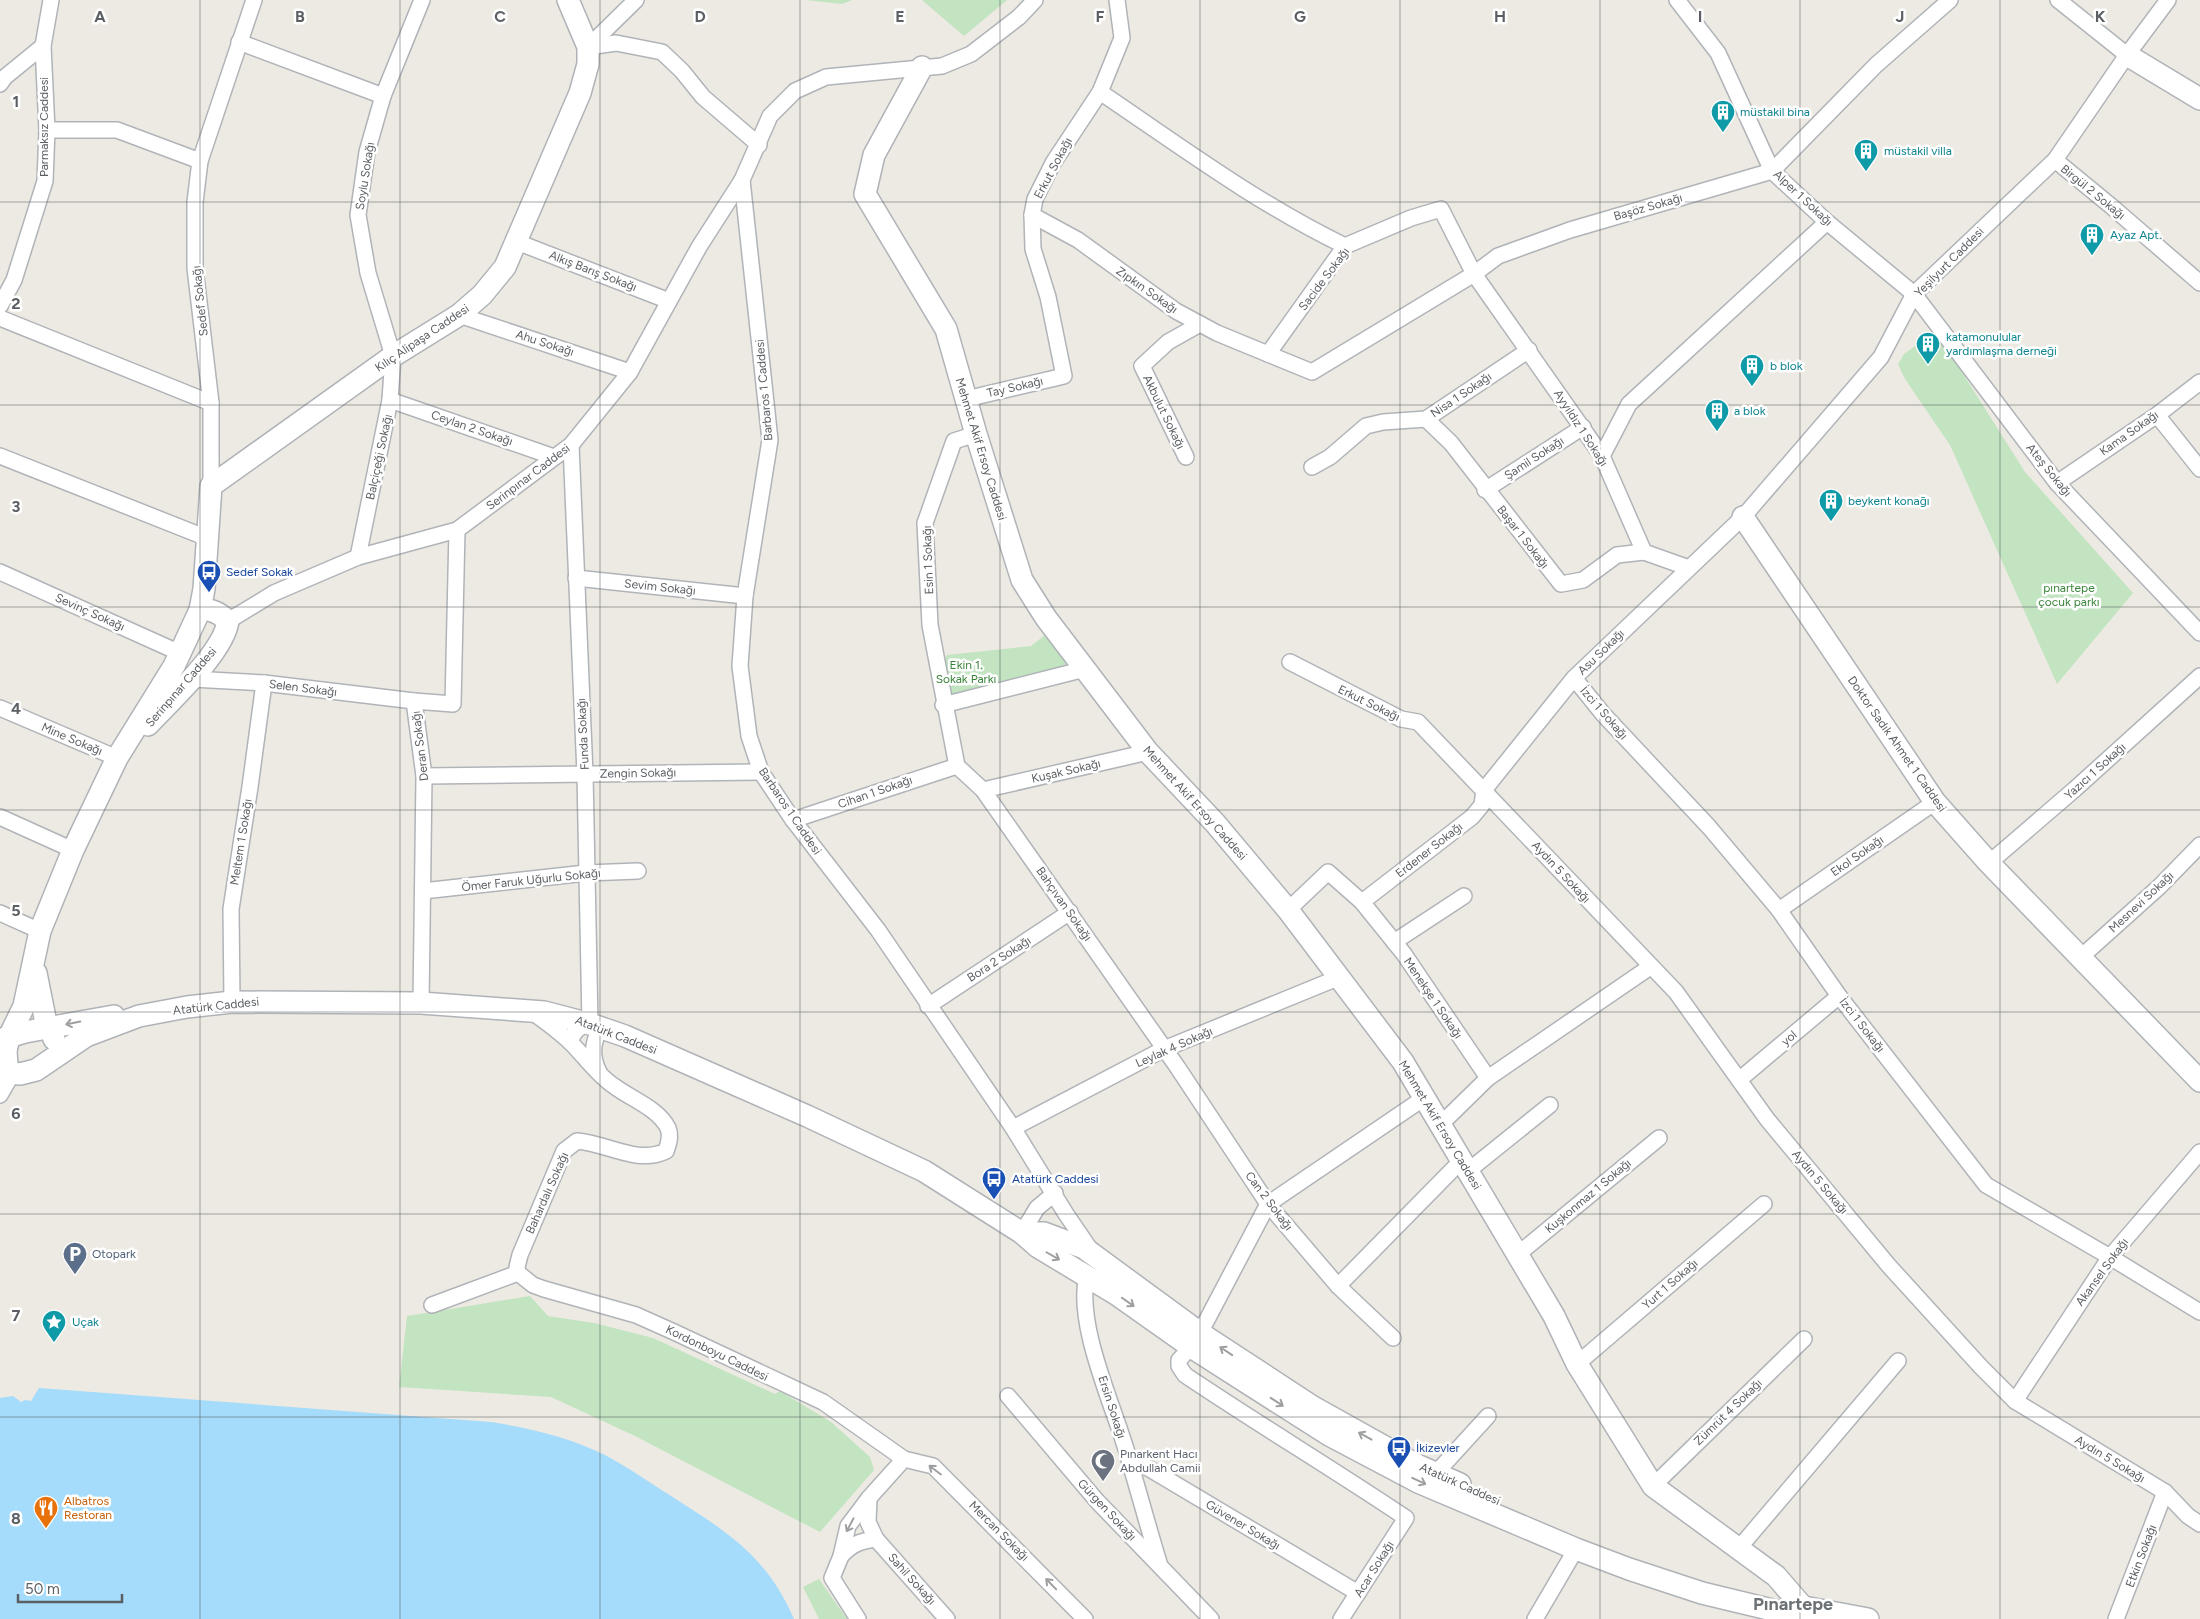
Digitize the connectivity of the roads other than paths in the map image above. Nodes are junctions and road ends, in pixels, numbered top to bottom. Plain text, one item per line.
1 (51, 0) edge
2 (254, 0) edge
3 (422, 0) edge
4 (568, 0) edge
5 (636, 0) edge
6 (1035, 0) edge
7 (1117, 0) edge
8 (1678, 0) edge
9 (1950, 0) edge
10 (2058, 0) edge
11 (2168, 0) edge
12 (239, 42) junction
13 (43, 46) junction
14 (588, 47) junction
15 (2127, 55) junction
16 (922, 68) junction
17 (0, 84) edge
18 (1100, 92) junction
19 (383, 96) junction
20 (2200, 99) edge
21 (47, 130) junction
22 (759, 145) junction
23 (2055, 160) junction
24 (200, 161) junction
25 (1772, 171) junction
26 (742, 180) junction
27 (1441, 209) joint
28 (1032, 214) junction
29 (1827, 222) junction
30 (516, 242) junction
31 (1345, 246) junction
32 (1474, 274) junction
33 (2200, 283) edge
34 (1914, 294) junction
35 (668, 300) junction
36 (0, 306) edge
37 (459, 315) junction
38 (0, 318) edge
39 (1200, 324) junction
40 (1529, 350) junction
41 (1268, 354) junction
42 (394, 356) junction
43 (630, 372) junction
44 (1064, 376) joint
45 (2200, 382) edge
46 (966, 398) junction
47 (390, 400) junction
48 (211, 403) junction
49 (2157, 415) junction
50 (1426, 419) junction
51 (1583, 427) junction
52 (976, 434) junction
53 (571, 445) junction
54 (0, 456) edge
55 (1602, 456) junction
56 (554, 457) junction
57 (1186, 457) dead end
58 (1312, 466) dead end
59 (2200, 469) edge
60 (2057, 483) junction
61 (211, 486) junction
62 (1486, 490) junction
63 (1743, 517) junction
64 (458, 530) junction
65 (207, 538) junction
66 (1644, 552) junction
67 (358, 557) junction
68 (1689, 568) junction
69 (0, 572) edge
70 (576, 578) junction
71 (745, 596) junction
72 (200, 610) junction
73 (228, 621) junction
74 (2200, 634) edge
75 (216, 648) junction
76 (181, 651) junction
77 (1290, 662) dead end
78 (1085, 669) junction
79 (2200, 676) edge
80 (1574, 678) junction
81 (192, 679) junction
82 (264, 683) junction
83 (414, 701) junction
84 (944, 704) junction
85 (0, 708) edge
86 (1148, 752) junction
87 (117, 758) junction
88 (957, 766) junction
89 (761, 772) junction
90 (585, 774) junction
91 (424, 776) junction
92 (983, 790) junction
93 (1484, 790) junction
94 (1935, 802) junction
95 (0, 817) edge
96 (793, 820) junction
97 (2200, 845) edge
98 (73, 850) junction
99 (1988, 863) junction
100 (638, 871) dead end
101 (586, 873) junction
102 (423, 890) junction
103 (1464, 896) dead end
104 (1362, 902) junction
105 (1288, 910) junction
106 (1779, 910) junction
107 (1070, 912) junction
108 (0, 913) edge
109 (40, 931) junction
110 (1394, 942) junction
111 (2081, 957) junction
112 (34, 963) junction
113 (1650, 967) junction
114 (1340, 977) junction
115 (1839, 996) junction
116 (232, 1002) junction
117 (422, 1003) junction
118 (928, 1006) junction
119 (530, 1011) junction
120 (139, 1016) junction
121 (596, 1025) junction
122 (47, 1028) junction
123 (5, 1038) edge
124 (570, 1042) junction
125 (1164, 1049) junction
126 (50, 1062) junction
127 (6, 1073) edge
128 (600, 1073) junction
129 (1488, 1078) junction
130 (1739, 1080) junction
131 (2200, 1082) edge
132 (0, 1095) edge
133 (1424, 1098) junction
134 (1550, 1106) dead end
135 (1440, 1125) junction
136 (1013, 1128) junction
137 (1659, 1138) dead end
138 (2200, 1152) edge
139 (1465, 1166) junction
140 (1055, 1193) junction
141 (1268, 1204) junction
142 (1764, 1204) dead end
143 (1036, 1208) junction
144 (1002, 1220) junction
145 (1022, 1233) junction
146 (1094, 1255) junction
147 (1517, 1255) junction
148 (2110, 1257) junction
149 (518, 1273) junction
150 (1087, 1275) junction
151 (1338, 1286) junction
152 (432, 1305) dead end
153 (2200, 1312) edge
154 (1392, 1338) dead end
155 (1804, 1339) dead end
156 (1196, 1340) junction
157 (1898, 1361) dead end
158 (1577, 1364) junction
159 (1008, 1396) dead end
160 (2015, 1401) junction
161 (1488, 1416) dead end
162 (1128, 1456) junction
163 (904, 1459) junction
164 (1436, 1473) junction
165 (1653, 1486) junction
166 (2165, 1492) junction
167 (868, 1498) junction
168 (2200, 1524) edge
169 (876, 1539) junction
170 (1738, 1548) junction
171 (1576, 1549) junction
172 (840, 1556) junction
173 (1160, 1566) junction
174 (1776, 1576) junction
175 (1358, 1593) junction
176 (1778, 1607) junction
177 (1804, 1614) edge
178 (858, 1619) edge
179 (947, 1619) edge
180 (1085, 1619) edge
181 (1211, 1619) edge
182 (1342, 1619) edge
183 (1536, 1619) edge
184 (1868, 1619) edge
185 (2116, 1619) edge

1 - 13 street, Parmaksız Caddesi
2 - 12 street, Sedef Sokağı
3 - 19 street, Soylu Sokağı
4 - 14 street
5 - 14 street
6 - 16 street
7 - 18 street, Erkut Sokağı
8 - 25 street, Alper 1 Sokağı
9 - 25 street, Başöz Sokağı
10 - 15 street
11 - 15 street, Yeşilyurt Caddesi
12 - 19 street
12 - 24 street, Sedef Sokağı
13 - 17 street
13 - 21 street, Parmaksız Caddesi
14 - 22 street
14 - 30 street, Kılıç Alipaşa Caddesi
15 - 20 street
15 - 23 street, Yeşilyurt Caddesi
16 - 22 street, Serinpınar Caddesi
16 - 46 street, Mehmet Akif Ersoy Caddesi
18 - 28 street, Erkut Sokağı
18 - 31 street
19 - 42 street, Soylu Sokağı
21 - 24 street
21 - 36 street, Parmaksız Caddesi
22 - 26 street, Serinpınar Caddesi
23 - 33 street, Birgül 2 Sokağı
23 - 34 street, Yeşilyurt Caddesi
24 - 48 street, Sedef Sokağı
25 - 29 street, Alper 1 Sokağı
25 - 32 street, Başöz Sokağı
26 - 35 street, Serinpınar Caddesi
26 - 71 street, Barbaros 1 Caddesi
27 - 31 street, Sacide Sokağı
27 - 32 street, Ayyıldız 1 Sokağı
28 - 39 street, Zıpkın Sokağı
28 - 44 street, Erkut Sokağı
29 - 34 street, Alper 1 Sokağı
29 - 55 street
30 - 35 street, Alkış Barış Sokağı
30 - 37 street, Kılıç Alipaşa Caddesi
31 - 41 street, Sacide Sokağı
32 - 40 street, Ayyıldız 1 Sokağı
32 - 41 street, Başöz Sokağı
34 - 60 street, Ateş Sokağı
34 - 63 street, Yeşilyurt Caddesi
35 - 43 street, Serinpınar Caddesi
37 - 42 street, Kılıç Alipaşa Caddesi
37 - 43 street, Ahu Sokağı
38 - 48 street
39 - 41 street, Zıpkın Sokağı
39 - 57 street, Akbulut Sokağı
40 - 50 street, Nisa 1 Sokağı
40 - 51 street, Ayyıldız 1 Sokağı
42 - 47 street, Balçiçeği Sokağı
42 - 61 street, Kılıç Alipaşa Caddesi
43 - 53 street, Serinpınar Caddesi
44 - 46 street, Tay Sokağı
45 - 49 street, Kama Sokağı
46 - 52 street, Mehmet Akif Ersoy Caddesi
47 - 56 street, Ceylan 2 Sokağı
47 - 67 street, Balçiçeği Sokağı
48 - 61 street, Sedef Sokağı
49 - 59 street
49 - 60 street, Kama Sokağı
50 - 58 street, Nisa 1 Sokağı
50 - 62 street, Başar 1 Sokağı
51 - 55 street, Ayyıldız 1 Sokağı
51 - 62 street, Şamil Sokağı
52 - 78 street, Mehmet Akif Ersoy Caddesi
52 - 84 street, Esin 1 Sokağı
53 - 56 street, Serinpınar Caddesi
53 - 70 street, Funda Sokağı
54 - 65 street
55 - 66 street, Ayyıldız 1 Sokağı
56 - 64 street, Serinpınar Caddesi
60 - 74 street, Ateş Sokağı
61 - 65 street, Sedef Sokağı
62 - 66 street, Başar 1 Sokağı
63 - 68 street, Yeşilyurt Caddesi
63 - 94 street, Doktor Sadık Ahmet 1 Caddesi
64 - 67 street, Serinpınar Caddesi
64 - 83 street, Deran Sokağı
65 - 72 street, Sedef Sokağı
66 - 68 street
67 - 73 street, Serinpınar Caddesi
68 - 80 street, Asu Sokağı
69 - 76 street, Sevinç Sokağı
70 - 71 street, Sevim Sokağı
70 - 90 street, Funda Sokağı
71 - 89 street, Barbaros 1 Caddesi
72 - 73 street
72 - 76 street, Serinpınar Caddesi
73 - 75 street, Serinpınar Caddesi
75 - 76 street
75 - 81 street, Serinpınar Caddesi
76 - 81 street
76 - 87 street, Serinpınar Caddesi
77 - 93 street, Erkut Sokağı
78 - 84 street
78 - 86 street, Mehmet Akif Ersoy Caddesi
79 - 99 street, Yazıcı 1 Sokağı
80 - 93 street, Asu Sokağı
80 - 106 street, İzci 1 Sokağı
81 - 82 street, Selen Sokağı
81 - 87 street, Serinpınar Caddesi
82 - 83 street, Selen Sokağı
82 - 116 street, Meltem 1 Sokağı
83 - 91 street, Deran Sokağı
84 - 88 street, Esin 1 Sokağı
85 - 87 street, Mine Sokağı
86 - 92 street, Kuşak Sokağı
86 - 105 street, Mehmet Akif Ersoy Caddesi
87 - 98 street, Serinpınar Caddesi
88 - 92 street, Bahçıvan Sokağı
88 - 96 street, Cihan 1 Sokağı
89 - 90 street, Zengin Sokağı
89 - 96 street, Barbaros 1 Caddesi
90 - 91 street, Zengin Sokağı
90 - 101 street, Funda Sokağı
91 - 102 street, Deran Sokağı
92 - 107 street, Bahçıvan Sokağı
93 - 104 street, Erdener Sokağı
93 - 113 street, Aydın 5 Sokağı
94 - 99 street, Doktor Sadık Ahmet 1 Caddesi
94 - 106 street, Ekol Sokağı
95 - 98 street
96 - 118 street, Barbaros 1 Caddesi
97 - 111 street, Mesnevi Sokağı
98 - 109 street, Serinpınar Caddesi
99 - 111 street, Doktor Sadık Ahmet 1 Caddesi
100 - 101 street, Ömer Faruk Uğurlu Sokağı
101 - 102 street, Ömer Faruk Uğurlu Sokağı
101 - 121 street, Funda Sokağı
102 - 117 street, Deran Sokağı
103 - 110 street
104 - 105 street, Menekşe 1 Sokağı
104 - 110 street, Menekşe 1 Sokağı
105 - 114 street, Mehmet Akif Ersoy Caddesi
106 - 115 street, İzci 1 Sokağı
107 - 118 street, Bora 2 Sokağı
107 - 125 street, Bahçıvan Sokağı
108 - 109 street
109 - 112 street, Serinpınar Caddesi
110 - 129 street, Menekşe 1 Sokağı
111 - 131 street, Doktor Sadık Ahmet 1 Caddesi
112 - 122 street
112 - 123 street, Serinpınar Caddesi
113 - 129 street
113 - 130 street, Aydın 5 Sokağı
114 - 125 street, Leylak 4 Sokağı
114 - 133 street, Mehmet Akif Ersoy Caddesi
115 - 130 street, yol
115 - 148 street, İzci 1 Sokağı
116 - 117 street, Atatürk Caddesi
116 - 120 street, Atatürk Caddesi
117 - 119 street, Atatürk Caddesi
118 - 136 street, Barbaros 1 Caddesi
119 - 121 street, Atatürk Caddesi
119 - 124 street
120 -> 122 street
120 - 126 street
121 - 124 street
121 - 128 street
121 - 144 street, Atatürk Caddesi
122 - 123 street
122 - 126 street
123 - 127 street
124 - 128 street
125 - 136 street, Leylak 4 Sokağı
125 - 141 street, Can 2 Sokağı
126 - 127 street
127 - 132 street
128 - 149 street, Bahardalı Sokağı
129 - 135 street
130 - 160 street, Aydın 5 Sokağı
133 - 135 street, Mehmet Akif Ersoy Caddesi
133 - 141 street
134 - 139 street
135 - 139 street, Mehmet Akif Ersoy Caddesi
136 - 140 street, Barbaros 1 Caddesi
137 - 147 street, Kuşkonmaz 1 Sokağı
138 - 148 street, Akansel Sokağı
139 - 147 street, Mehmet Akif Ersoy Caddesi
139 - 151 street
140 - 143 street
140 - 146 street, Barbaros 1 Caddesi
141 - 151 street, Can 2 Sokağı
141 - 156 street
142 - 158 street, Yurt 1 Sokağı
143 - 144 street
143 - 145 street
144 - 145 street, Atatürk Caddesi
145 - 146 street, Atatürk Caddesi
145 -> 150 street, Atatürk Caddesi
146 - 150 street
146 - 156 street, Atatürk Caddesi
147 - 158 street, Mehmet Akif Ersoy Caddesi
148 - 153 street, İzci 1 Sokağı
148 - 160 street, Akansel Sokağı
149 - 152 street
149 - 163 street, Kordonboyu Caddesi
150 -> 156 street, Atatürk Caddesi
150 - 162 street, Ersin Sokağı
151 - 154 street, Can 2 Sokağı
155 - 165 street, Zümrüt 4 Sokağı
164 -> 156 street, Atatürk Caddesi
156 -> 171 street, Atatürk Caddesi
156 - 175 street, Acar Sokağı
157 - 170 street
158 - 165 street, Mehmet Akif Ersoy Caddesi
159 - 173 street, Gürgen Sokağı
160 - 166 street, Aydın 5 Sokağı
161 - 164 street
162 - 173 street, Ersin Sokağı
162 - 175 street, Güvener Sokağı
163 - 167 street
180 -> 163 street, Mercan Sokağı
164 - 176 street, Atatürk Caddesi
165 - 170 street, Mehmet Akif Ersoy Caddesi
166 - 168 street, Aydın 5 Sokağı
166 - 185 street, Etkin Sokağı
167 - 169 street
167 -> 172 street
169 - 172 street
169 - 179 street, Sahil Sokağı
170 - 174 street, Mehmet Akif Ersoy Caddesi
171 - 176 street, Atatürk Caddesi
171 - 183 street
172 - 178 street
173 - 181 street, Gürgen Sokağı
174 - 176 street
174 - 177 street, Mehmet Akif Ersoy Caddesi
175 - 182 street, Acar Sokağı
176 - 177 street, Atatürk Caddesi
177 - 184 street, Atatürk Caddesi

